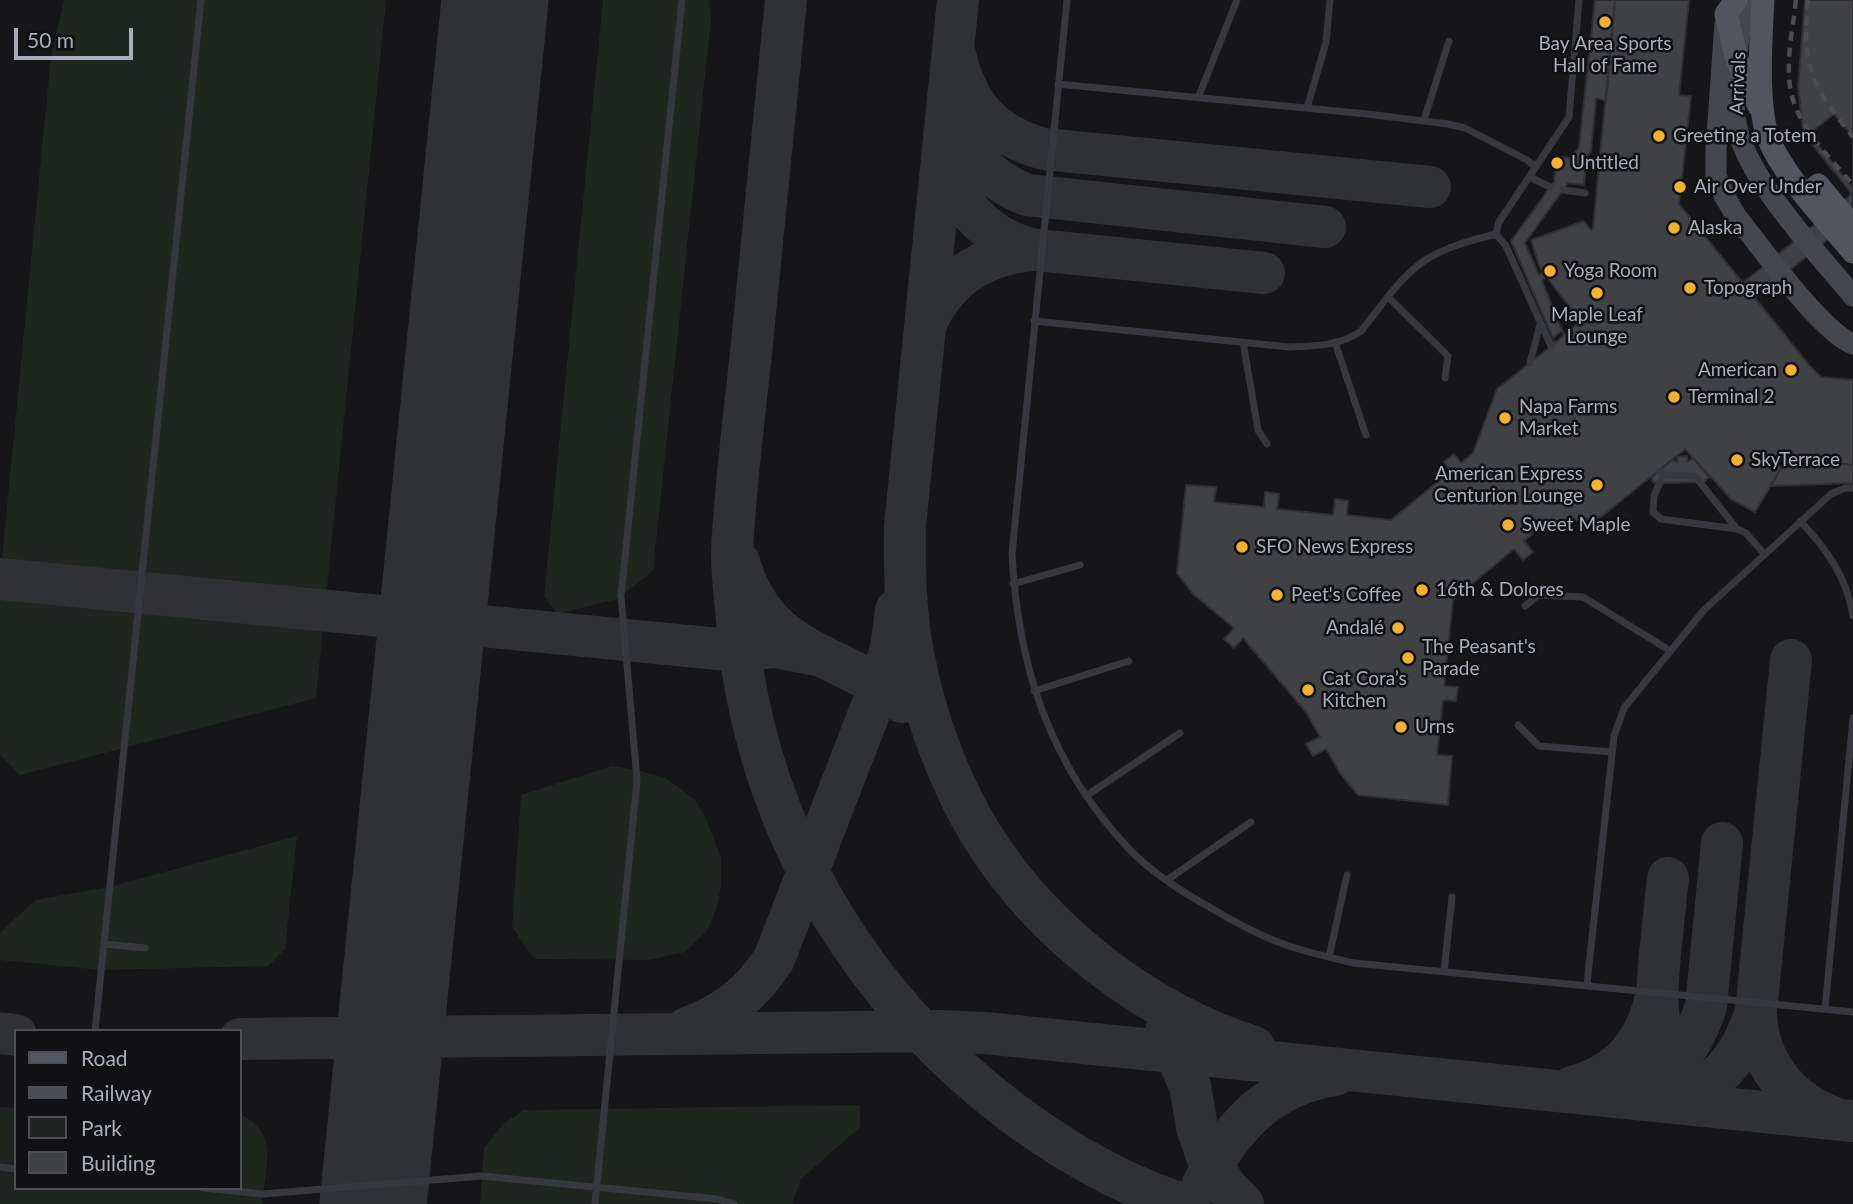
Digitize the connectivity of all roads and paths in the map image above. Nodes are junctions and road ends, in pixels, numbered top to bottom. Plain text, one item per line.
1 (201, 0) edge
2 (682, 0) edge
3 (1066, 0) edge
4 (1237, 0) edge
5 (1330, 0) edge
6 (1579, 0) edge
7 (1733, 4) edge
8 (1768, 4) edge
9 (1449, 41) dead end
10 (1058, 84) junction
11 (1198, 98) junction
12 (1307, 108) junction
13 (1762, 112) junction
14 (1424, 120) junction
15 (1536, 167) junction
16 (1530, 177) junction
17 (1550, 187) dead end
18 (1563, 190) dead end
19 (1585, 192) dead end
20 (1853, 227) edge
21 (1496, 234) junction
22 (1853, 253) edge
23 (1853, 296) edge
24 (1388, 297) junction
25 (1034, 321) junction
26 (1540, 323) junction
27 (1243, 342) junction
28 (1335, 342) junction
29 (1853, 344) edge
30 (1551, 346) dead end
31 (1530, 362) dead end
32 (1444, 378) dead end
33 (1366, 435) dead end
34 (1267, 444) dead end
35 (1853, 488) edge
36 (1800, 521) junction
37 (1737, 529) junction
38 (1764, 554) junction
39 (1080, 565) dead end
40 (1013, 584) junction
41 (1525, 606) dead end
42 (1853, 617) edge
43 (1669, 650) junction
44 (1129, 661) dead end
45 (1034, 691) junction
46 (1853, 718) edge
47 (1518, 725) dead end
48 (1180, 733) dead end
49 (1612, 752) junction
50 (1086, 796) junction
51 (1251, 822) dead end
52 (1347, 874) dead end
53 (1167, 880) junction
54 (1452, 897) dead end
55 (104, 944) junction
56 (145, 948) dead end
57 (1329, 957) junction
58 (1444, 971) junction
59 (1587, 984) junction
60 (1825, 1009) junction
61 (1853, 1012) edge
62 (95, 1029) edge
63 (597, 1187) junction
64 (223, 1190) edge
65 (595, 1204) edge
66 (734, 1204) edge

1 - 55 lane
2 - 63 lane
3 - 10 lane
4 - 11 lane
5 - 12 lane
6 - 15 lane
7 - 13 main road
7 - 23 main road, Arrivals
7 - 29 main road
8 - 13 main road
8 - 20 main road, Arrivals
9 - 14 lane
10 - 11 lane
10 - 25 lane
11 - 12 lane
12 - 14 lane
13 - 22 main road
14 - 15 lane
15 - 16 lane
16 - 17 lane
16 - 21 lane
18 - 19 lane
21 - 24 lane
21 - 26 lane
24 - 28 lane
24 - 32 lane
25 - 27 lane
25 - 40 lane
26 - 30 lane
26 - 31 lane
27 - 28 lane
27 - 34 lane
28 - 33 lane
35 - 36 lane
36 - 38 lane
36 - 42 lane
37 - 37 lane
37 - 38 lane
38 - 43 lane
39 - 40 lane
40 - 45 lane
41 - 43 lane
43 - 49 lane
44 - 45 lane
45 - 50 lane
46 - 60 lane
47 - 49 lane
48 - 50 lane
49 - 59 lane
50 - 53 lane
51 - 53 lane
52 - 57 lane
53 - 57 lane
54 - 58 lane
55 - 56 lane
55 - 62 lane
57 - 58 lane
58 - 59 lane
59 - 60 lane
60 - 61 lane
63 - 64 lane
63 - 65 lane
63 - 66 lane

